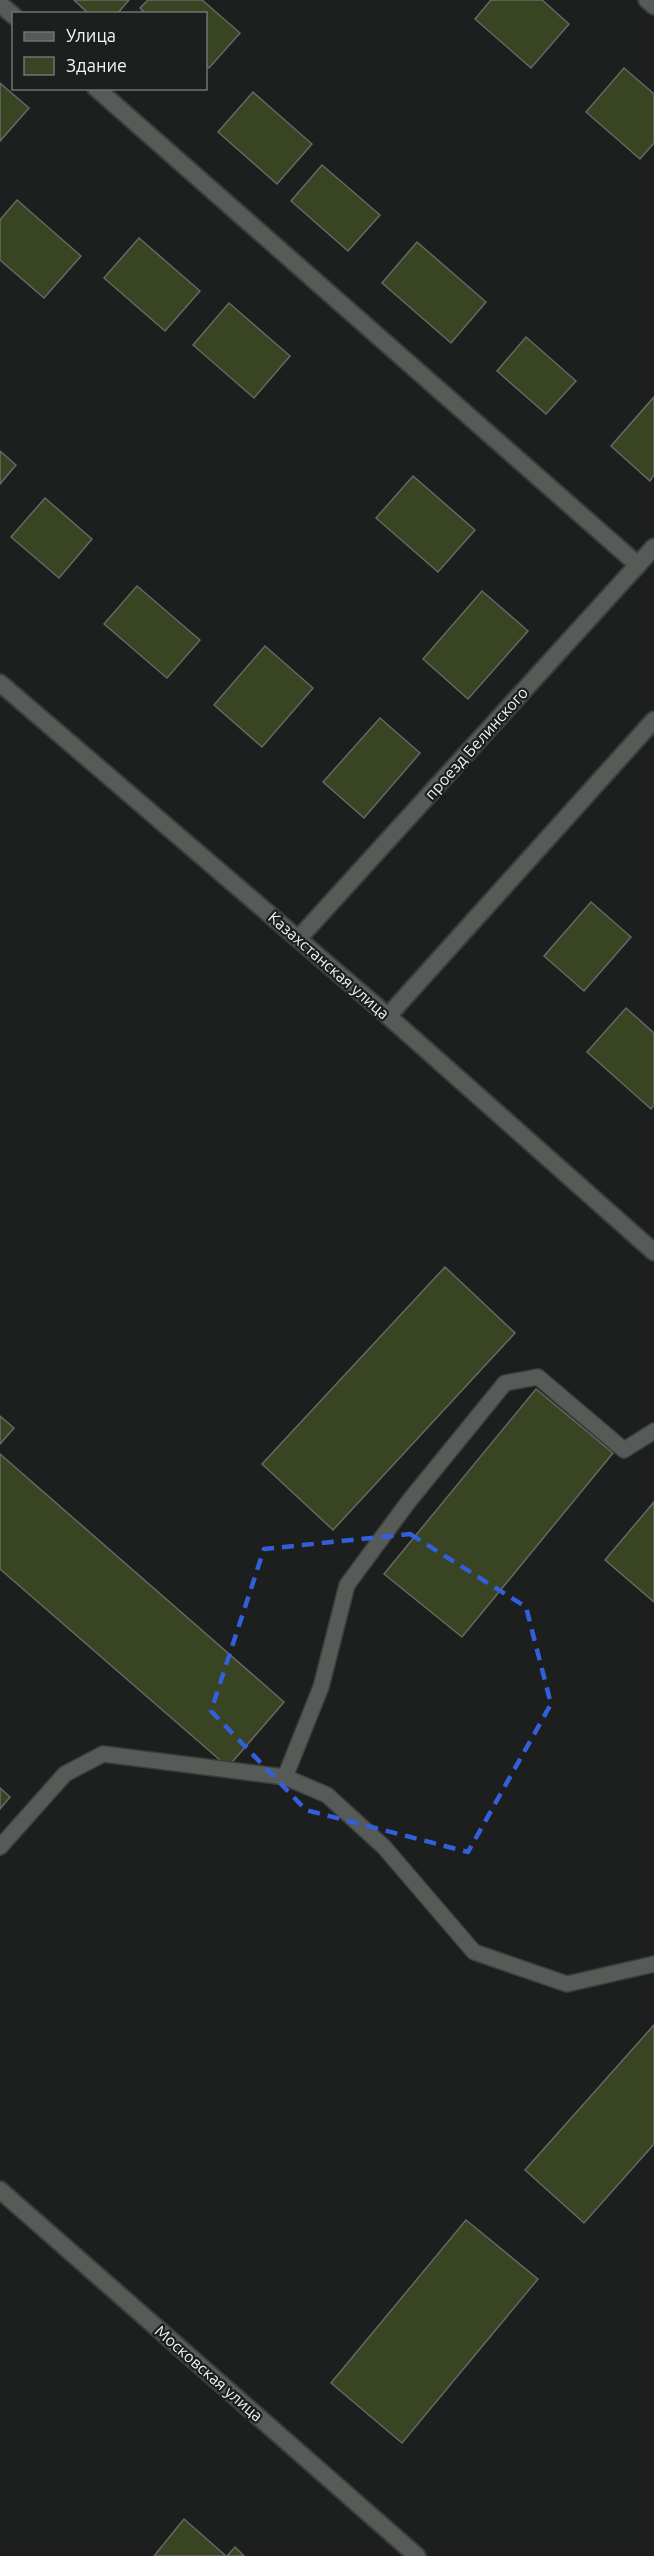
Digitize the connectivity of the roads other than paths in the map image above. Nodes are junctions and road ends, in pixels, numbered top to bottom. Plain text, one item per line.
1 (647, 0) edge
2 (0, 4) edge
3 (654, 6) edge
4 (12, 14) edge
5 (98, 90) edge
6 (654, 547) edge
7 (638, 565) junction
8 (0, 683) edge
9 (654, 720) edge
10 (299, 938) junction
11 (388, 1016) junction
12 (654, 1252) edge
13 (654, 1431) edge
14 (285, 1777) junction
15 (0, 1847) edge
16 (654, 1964) edge
17 (0, 2190) edge
18 (417, 2556) edge

1 - 3 street
2 - 4 street
5 - 7 street
6 - 7 street, проезд Белинского
7 - 10 street, проезд Белинского
8 - 10 street, Казахстанская улица
9 - 11 street
10 - 11 street, Казахстанская улица
11 - 12 street, Казахстанская улица
13 - 14 lane
14 - 15 lane
14 - 16 lane
17 - 18 street, Московская улица

